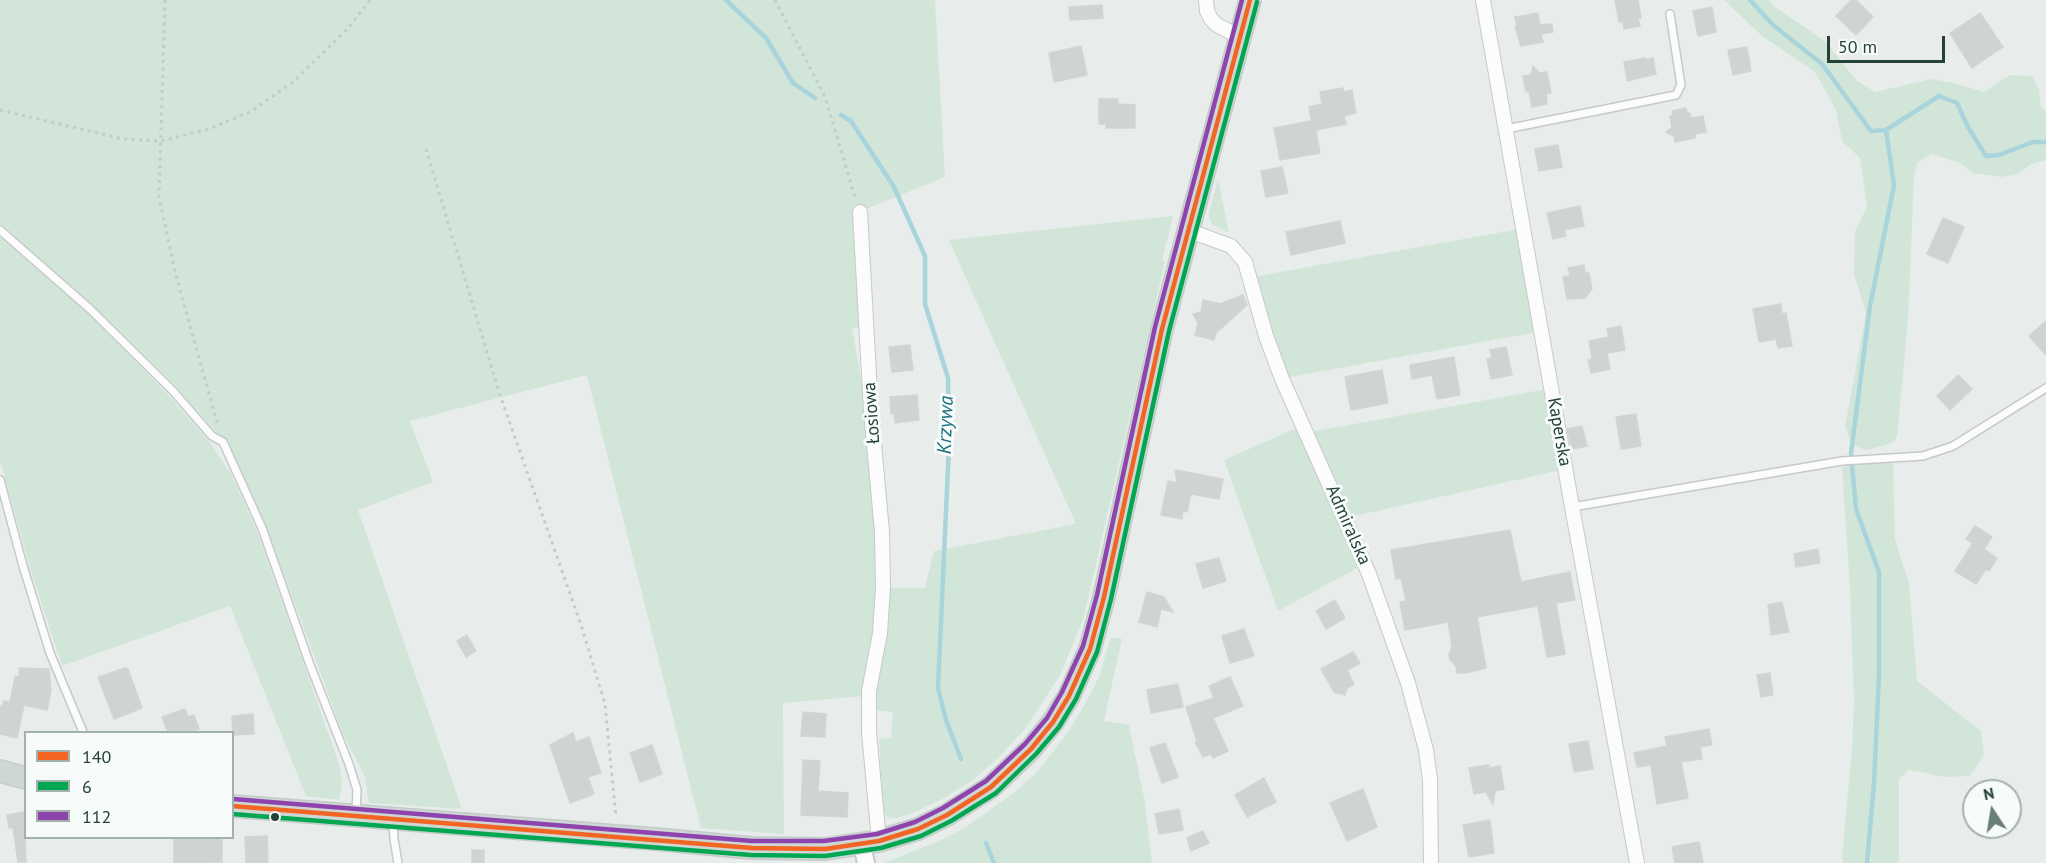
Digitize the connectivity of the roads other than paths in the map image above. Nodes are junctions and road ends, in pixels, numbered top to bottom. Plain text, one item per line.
1 (1206, 0) edge
2 (1250, 0) edge
3 (1483, 0) edge
4 (1670, 14) dead end
5 (1240, 37) junction
6 (1506, 129) junction
7 (860, 212) road end
8 (0, 230) edge
9 (1187, 230) junction
10 (2046, 388) edge
11 (0, 480) edge
12 (1572, 507) junction
13 (83, 731) edge
14 (0, 771) edge
15 (24, 777) edge
16 (234, 806) edge
17 (356, 816) junction
18 (393, 819) junction
19 (869, 850) edge
20 (398, 863) edge
21 (1431, 863) edge
22 (1637, 863) edge

1 - 5 street
2 - 5 main road
3 - 6 street, Kaperska
4 - 6 lane
5 - 9 main road
6 - 12 street, Kaperska
7 - 19 street, Łosiowa
8 - 17 lane
9 - 19 main road
9 - 21 street, Admiralska
10 - 12 lane
11 - 13 lane
12 - 22 street, Kaperska
14 - 15 main road
16 - 17 main road
17 - 18 main road
18 - 19 main road
18 - 20 lane

